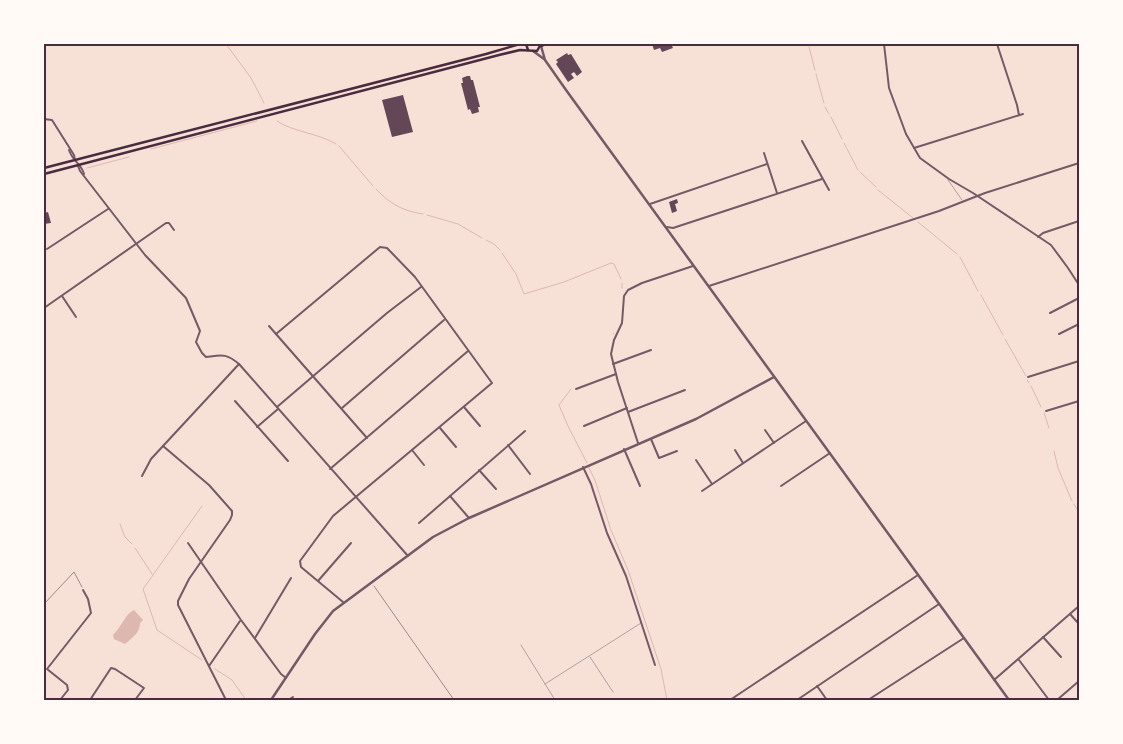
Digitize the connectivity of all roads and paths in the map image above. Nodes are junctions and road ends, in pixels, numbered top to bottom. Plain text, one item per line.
1 (520, 44) edge
2 (526, 44) edge
3 (546, 44) edge
4 (884, 44) edge
5 (997, 44) edge
6 (541, 45) edge
7 (531, 51) junction
8 (546, 60) junction
9 (1023, 114) dead end
10 (1019, 115) junction
11 (44, 118) edge
12 (802, 141) dead end
13 (914, 148) junction
14 (764, 153) dead end
15 (75, 160) junction
16 (1079, 163) edge
17 (767, 164) junction
18 (78, 165) junction
19 (44, 168) edge
20 (44, 174) edge
21 (948, 178) junction
22 (822, 179) junction
23 (829, 190) dead end
24 (777, 193) junction
25 (978, 196) junction
26 (962, 202) junction
27 (650, 204) junction
28 (108, 210) junction
29 (1079, 220) edge
30 (667, 227) junction
31 (673, 228) junction
32 (174, 230) dead end
33 (671, 233) junction
34 (1038, 236) junction
35 (136, 244) junction
36 (47, 249) dead end
37 (694, 266) junction
38 (1079, 285) edge
39 (709, 286) junction
40 (421, 287) junction
41 (62, 296) junction
42 (1079, 298) edge
43 (44, 308) edge
44 (1050, 313) dead end
45 (76, 317) dead end
46 (444, 320) junction
47 (1079, 324) edge
48 (269, 326) dead end
49 (276, 334) junction
50 (1059, 334) dead end
51 (651, 350) dead end
52 (468, 351) junction
53 (1079, 361) edge
54 (238, 364) junction
55 (613, 364) junction
56 (616, 374) junction
57 (313, 377) junction
58 (774, 377) junction
59 (1028, 377) dead end
60 (576, 389) dead end
61 (685, 390) dead end
62 (235, 401) dead end
63 (1079, 401) edge
64 (464, 407) junction
65 (278, 408) junction
66 (342, 408) junction
67 (627, 408) junction
68 (1046, 411) dead end
69 (628, 412) junction
70 (806, 421) junction
71 (480, 426) dead end
72 (584, 426) dead end
73 (257, 427) junction
74 (439, 427) junction
75 (765, 430) dead end
76 (525, 431) dead end
77 (367, 438) junction
78 (650, 438) junction
79 (638, 443) junction
80 (774, 443) junction
81 (508, 445) junction
82 (163, 446) junction
83 (456, 447) dead end
84 (624, 449) junction
85 (412, 450) junction
86 (735, 450) dead end
87 (677, 451) dead end
88 (830, 453) junction
89 (696, 460) dead end
90 (288, 461) dead end
91 (743, 463) junction
92 (424, 465) dead end
93 (583, 467) junction
94 (330, 469) junction
95 (479, 470) junction
96 (530, 474) dead end
97 (142, 476) dead end
98 (712, 484) junction
99 (640, 486) dead end
100 (781, 486) dead end
101 (496, 489) dead end
102 (702, 491) dead end
103 (450, 496) junction
104 (355, 497) junction
105 (469, 518) junction
106 (419, 523) dead end
107 (188, 543) dead end
108 (351, 543) dead end
109 (408, 556) junction
110 (202, 562) junction
111 (918, 575) junction
112 (291, 578) dead end
113 (318, 582) junction
114 (372, 583) junction
115 (83, 590) joint
116 (343, 602) junction
117 (44, 604) edge
118 (939, 604) junction
119 (1079, 606) edge
120 (1070, 614) junction
121 (241, 620) junction
122 (641, 623) junction
123 (1079, 624) edge
124 (1043, 637) junction
125 (255, 638) junction
126 (964, 638) junction
127 (521, 645) dead end
128 (589, 656) junction
129 (1061, 657) dead end
130 (1018, 659) junction
131 (655, 665) dead end
132 (210, 666) junction
133 (44, 667) edge
134 (47, 669) junction
135 (286, 678) junction
136 (994, 680) junction
137 (1079, 681) edge
138 (545, 684) junction
139 (817, 686) junction
140 (613, 692) dead end
141 (292, 697) dead end
142 (60, 700) edge
143 (90, 700) edge
144 (135, 700) edge
145 (226, 700) edge
146 (271, 700) edge
147 (288, 700) edge
148 (454, 700) edge
149 (555, 700) edge
150 (730, 700) edge
151 (796, 700) edge
152 (827, 700) edge
153 (868, 700) edge
154 (1009, 700) edge
155 (1049, 700) edge
156 (1057, 700) edge

1 - 15 main road
2 - 7 main road
3 - 6 main road
4 - 13 street
5 - 10 street
6 - 7 main road
6 - 8 street
7 - 8 street
7 - 18 main road
8 - 27 street
9 - 10 street
10 - 13 street
11 - 15 street
12 - 22 street
13 - 21 street
14 - 17 street
15 - 18 street
15 - 19 main road
16 - 25 street
17 - 24 street
17 - 27 street
18 - 20 main road
18 - 28 street
21 - 25 street
21 - 26 lane
22 - 23 street
22 - 24 street
24 - 31 street
25 - 26 street
25 - 34 street
26 - 39 street
27 - 30 street
28 - 35 street
28 - 36 street
29 - 34 street
30 - 31 street
30 - 33 street
31 - 33 street
32 - 35 street
33 - 37 street
34 - 38 street
35 - 41 street
35 - 54 street
37 - 39 street
37 - 55 street
39 - 58 street
40 - 46 street
40 - 49 street
40 - 57 street
41 - 43 street
41 - 45 street
42 - 44 street
46 - 52 street
46 - 66 street
47 - 50 street
48 - 49 street
49 - 57 street
51 - 55 street
52 - 64 street
52 - 77 street
53 - 59 street
54 - 65 street
54 - 82 street
55 - 56 street
56 - 60 street
56 - 67 street
57 - 65 street
57 - 66 street
58 - 70 street
58 - 78 street
61 - 69 street
62 - 73 street
63 - 68 street
64 - 71 street
64 - 74 street
65 - 73 street
65 - 94 street
66 - 77 street
67 - 69 street
67 - 72 street
69 - 79 street
70 - 80 street
70 - 88 street
73 - 90 street
74 - 83 street
74 - 85 street
75 - 80 street
76 - 81 street
77 - 94 street
78 - 79 street
78 - 87 street
79 - 84 street
80 - 91 street
81 - 95 street
81 - 96 street
82 - 97 street
82 - 110 street
84 - 93 street
84 - 99 street
85 - 92 street
85 - 104 street
86 - 91 street
88 - 100 street
88 - 111 street
89 - 98 street
91 - 98 street
93 - 105 street
93 - 122 street
94 - 104 street
95 - 101 street
95 - 103 street
98 - 102 street
103 - 105 street
103 - 106 street
104 - 109 street
104 - 113 street
105 - 109 street
107 - 110 street
108 - 113 street
109 - 114 street
110 - 121 street
110 - 132 street
111 - 118 street
111 - 150 street
112 - 125 street
113 - 116 street
114 - 116 street
114 - 148 path
115 - 117 path
115 - 134 street
116 - 135 street
118 - 126 street
118 - 139 street
119 - 120 street
120 - 123 street
120 - 124 street
121 - 125 street
121 - 132 street
122 - 128 lane
122 - 131 street
124 - 129 street
124 - 130 street
125 - 135 street
126 - 136 street
126 - 153 street
127 - 138 lane
128 - 138 lane
128 - 140 lane
130 - 136 street
130 - 155 street
132 - 145 street
133 - 134 street
134 - 142 street
135 - 146 street
136 - 154 street
137 - 156 street
138 - 149 lane
139 - 151 street
139 - 152 street
141 - 147 street
143 - 144 street

